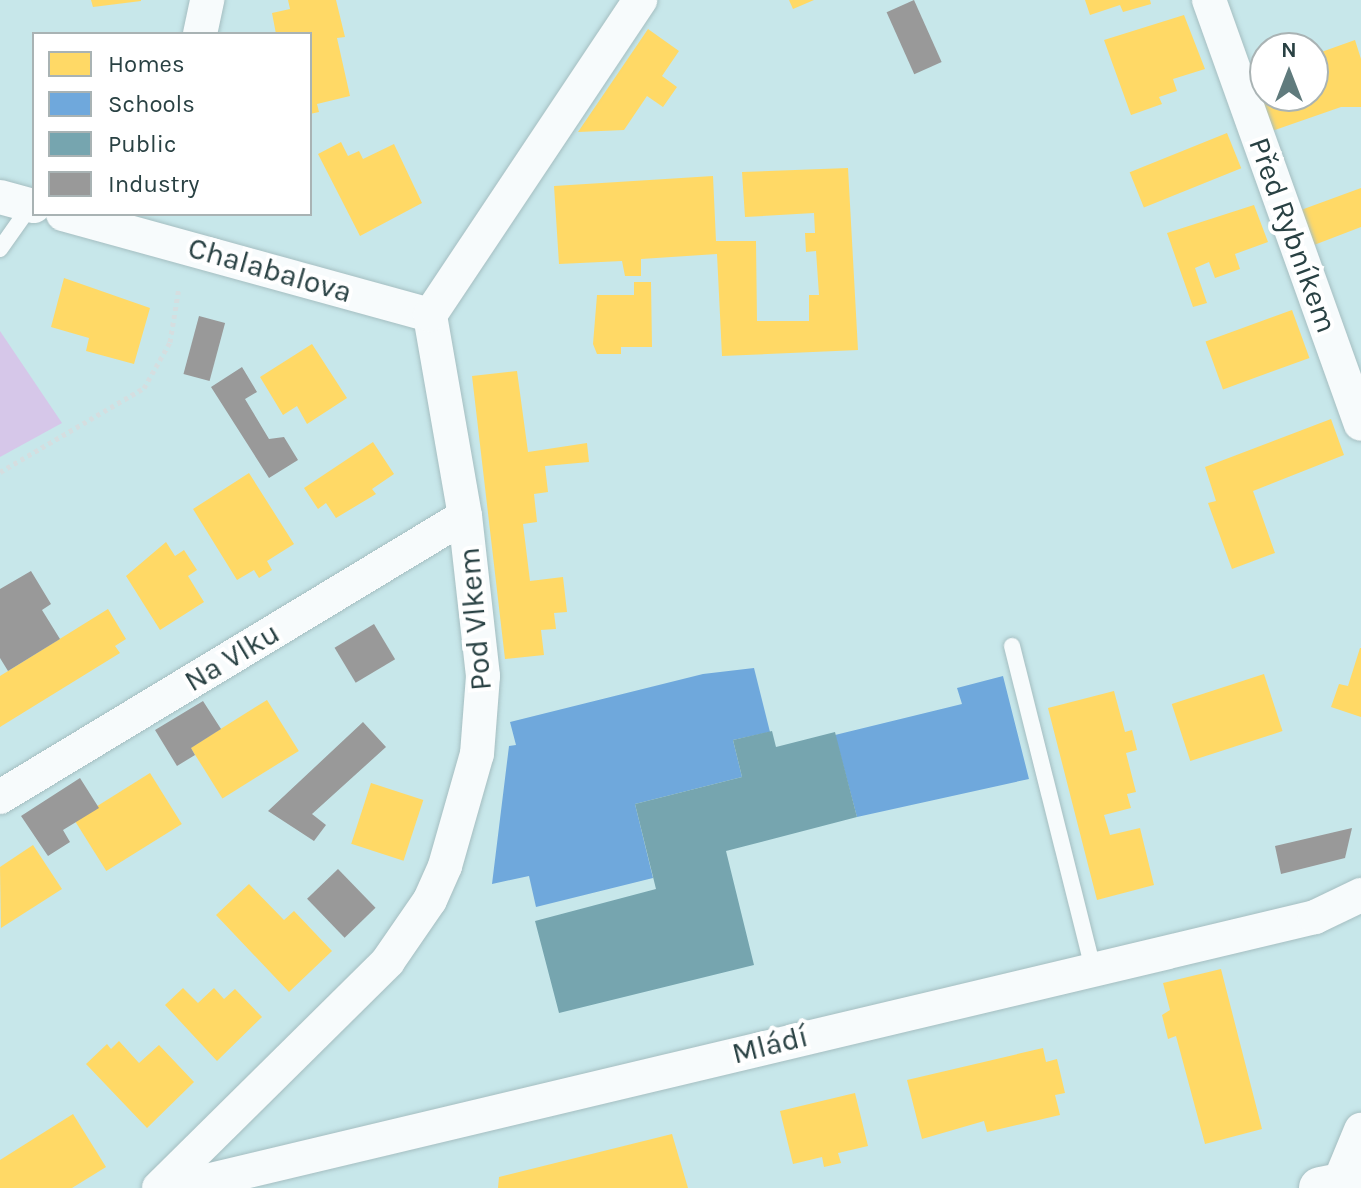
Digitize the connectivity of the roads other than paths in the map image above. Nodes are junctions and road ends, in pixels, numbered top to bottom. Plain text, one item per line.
1 (207, 0) edge
2 (640, 0) edge
3 (1209, 0) edge
4 (200, 32) edge
5 (22, 203) edge
6 (74, 216) edge
7 (170, 233) edge
8 (0, 249) edge
9 (430, 315) junction
10 (1361, 424) edge
11 (465, 516) junction
12 (1012, 646) dead end
13 (0, 797) edge
14 (1361, 895) edge
15 (1093, 968) junction
16 (1361, 1130) edge
17 (1339, 1185) edge
18 (159, 1188) edge
19 (177, 1188) edge

1 - 4 street
2 - 9 street
3 - 10 street, Před Rybníkem
5 - 8 lane
6 - 7 street, Chalabalova
7 - 9 street, Chalabalova
9 - 11 street, Pod Vlkem
11 - 13 street, Na Vlku
11 - 18 street, Pod Vlkem
12 - 15 lane
14 - 15 street, Mládí
15 - 19 street, Mládí
16 - 17 street

